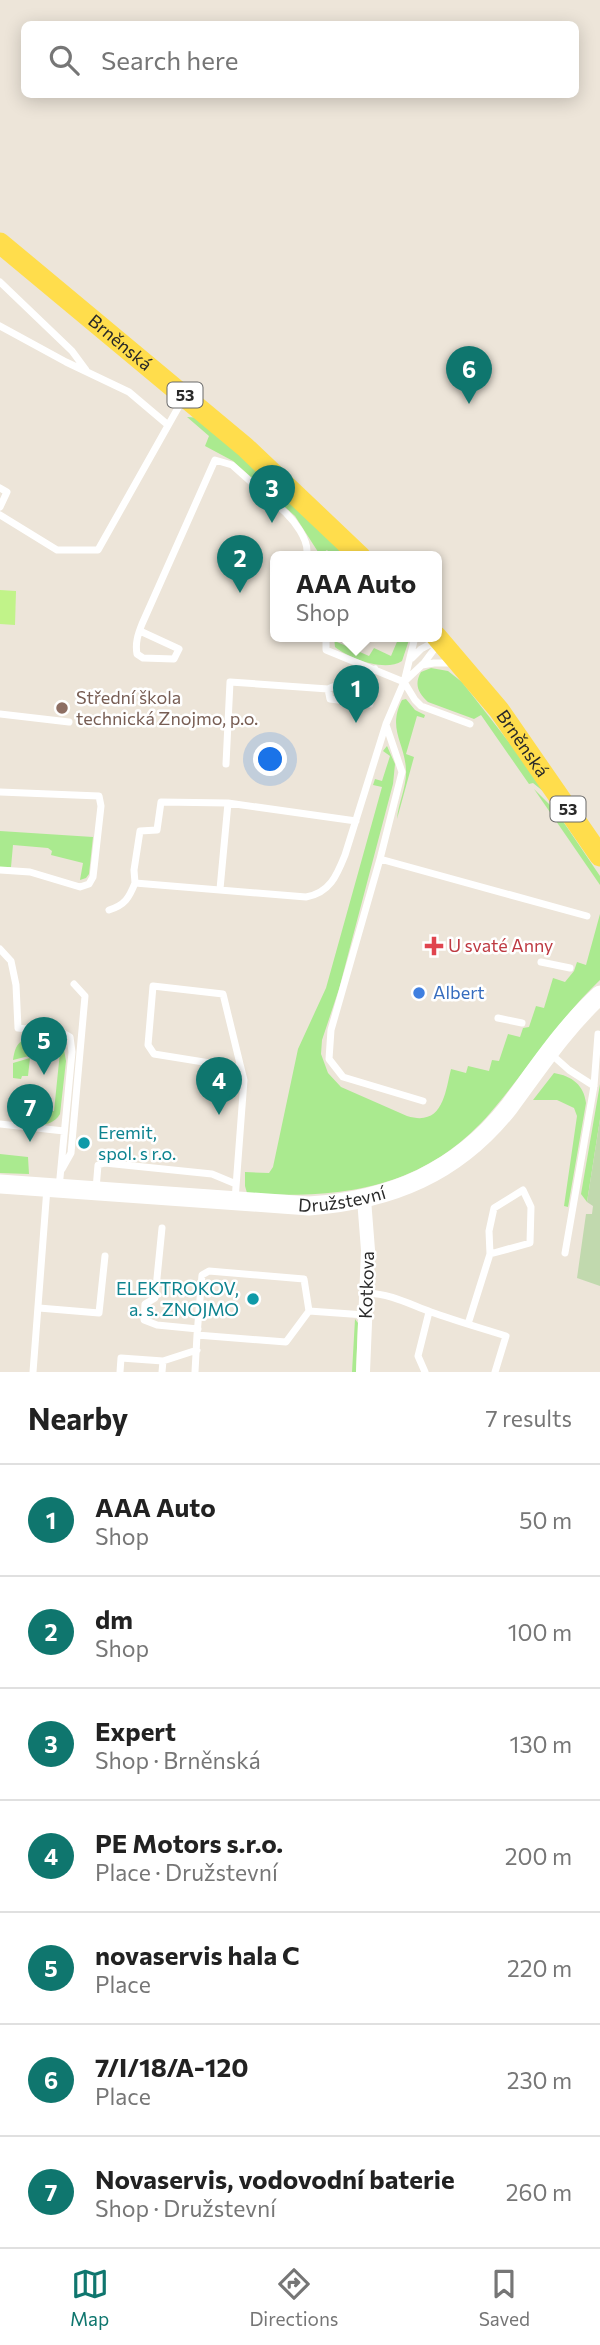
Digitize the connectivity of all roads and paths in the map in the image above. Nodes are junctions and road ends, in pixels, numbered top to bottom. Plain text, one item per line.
1 (0, 243) edge
2 (0, 282) edge
3 (0, 326) edge
4 (88, 373) junction
5 (185, 396) junction
6 (168, 425) junction
7 (0, 488) edge
8 (0, 507) edge
9 (0, 515) edge
10 (307, 551) dead end
11 (355, 551) edge
12 (140, 631) junction
13 (326, 642) edge
14 (414, 642) edge
15 (432, 642) edge
16 (436, 642) edge
17 (442, 642) edge
18 (411, 659) junction
19 (461, 664) junction
20 (421, 666) junction
21 (375, 669) junction
22 (404, 682) junction
23 (328, 689) junction
24 (370, 704) dead end
25 (0, 714) edge
26 (69, 722) dead end
27 (386, 724) junction
28 (470, 724) dead end
29 (226, 764) dead end
30 (0, 792) edge
31 (228, 803) junction
32 (356, 821) junction
33 (600, 856) edge
34 (380, 859) junction
35 (0, 870) edge
36 (135, 883) junction
37 (220, 889) junction
38 (109, 910) dead end
39 (587, 916) dead end
40 (0, 949) edge
41 (541, 962) dead end
42 (570, 968) dead end
43 (74, 984) dead end
44 (600, 995) edge
45 (498, 1018) dead end
46 (522, 1023) dead end
47 (598, 1034) edge
48 (548, 1052) junction
49 (241, 1068) junction
50 (594, 1086) junction
51 (423, 1101) dead end
52 (0, 1124) edge
53 (64, 1131) junction
54 (55, 1182) junction
55 (0, 1184) edge
56 (96, 1191) junction
57 (235, 1192) junction
58 (364, 1199) junction
59 (162, 1227) dead end
60 (565, 1253) dead end
61 (490, 1254) junction
62 (105, 1256) dead end
63 (367, 1293) junction
64 (38, 1308) junction
65 (309, 1311) junction
66 (429, 1312) junction
67 (366, 1315) junction
68 (468, 1324) junction
69 (198, 1332) junction
70 (197, 1350) junction
71 (163, 1361) junction
72 (33, 1372) edge
73 (120, 1372) edge
74 (162, 1372) edge
75 (195, 1372) edge
76 (363, 1372) edge
77 (425, 1372) edge
78 (495, 1372) edge

1 - 5 main road, Brněnská / 53
2 - 4 lane
3 - 4 lane
4 - 6 lane
5 - 6 lane
5 - 11 main road, Brněnská / 53
6 - 9 lane
7 - 8 lane
10 - 12 lane
12 - 12 lane
13 - 21 lane
14 - 18 lane
15 - 18 lane
16 - 20 lane
17 - 19 main road, Brněnská / 53
18 - 22 lane
19 - 20 lane
19 - 33 main road, Brněnská / 53
20 - 22 lane
21 - 22 lane
21 - 23 lane
22 - 27 lane
22 - 28 lane
23 - 24 lane
23 - 29 lane
25 - 26 lane
27 - 32 lane
27 - 34 lane
30 - 35 lane
31 - 32 lane
31 - 36 lane
31 - 37 lane
32 - 37 lane
34 - 39 lane
34 - 51 lane
36 - 37 lane
36 - 38 lane
40 - 53 lane
41 - 42 lane
43 - 54 lane
44 - 48 main road, Družstevní
45 - 46 lane
47 - 50 lane
48 - 50 lane
48 - 58 main road, Družstevní
49 - 49 lane
49 - 57 lane
50 - 60 lane
52 - 53 lane
53 - 54 lane
54 - 55 main road, Družstevní
54 - 56 main road, Družstevní
54 - 64 lane
56 - 57 main road, Družstevní
56 - 57 lane
57 - 58 main road, Družstevní
58 - 63 street, Kotkova
59 - 69 lane
61 - 61 lane
61 - 68 lane
62 - 64 lane
63 - 66 lane
63 - 67 street, Kotkova
64 - 72 lane
65 - 67 lane
65 - 69 lane
65 - 69 lane
66 - 68 lane
66 - 77 lane
67 - 76 street, Kotkova
68 - 78 lane
69 - 70 lane
70 - 71 lane
70 - 75 lane
71 - 73 lane
71 - 74 lane

